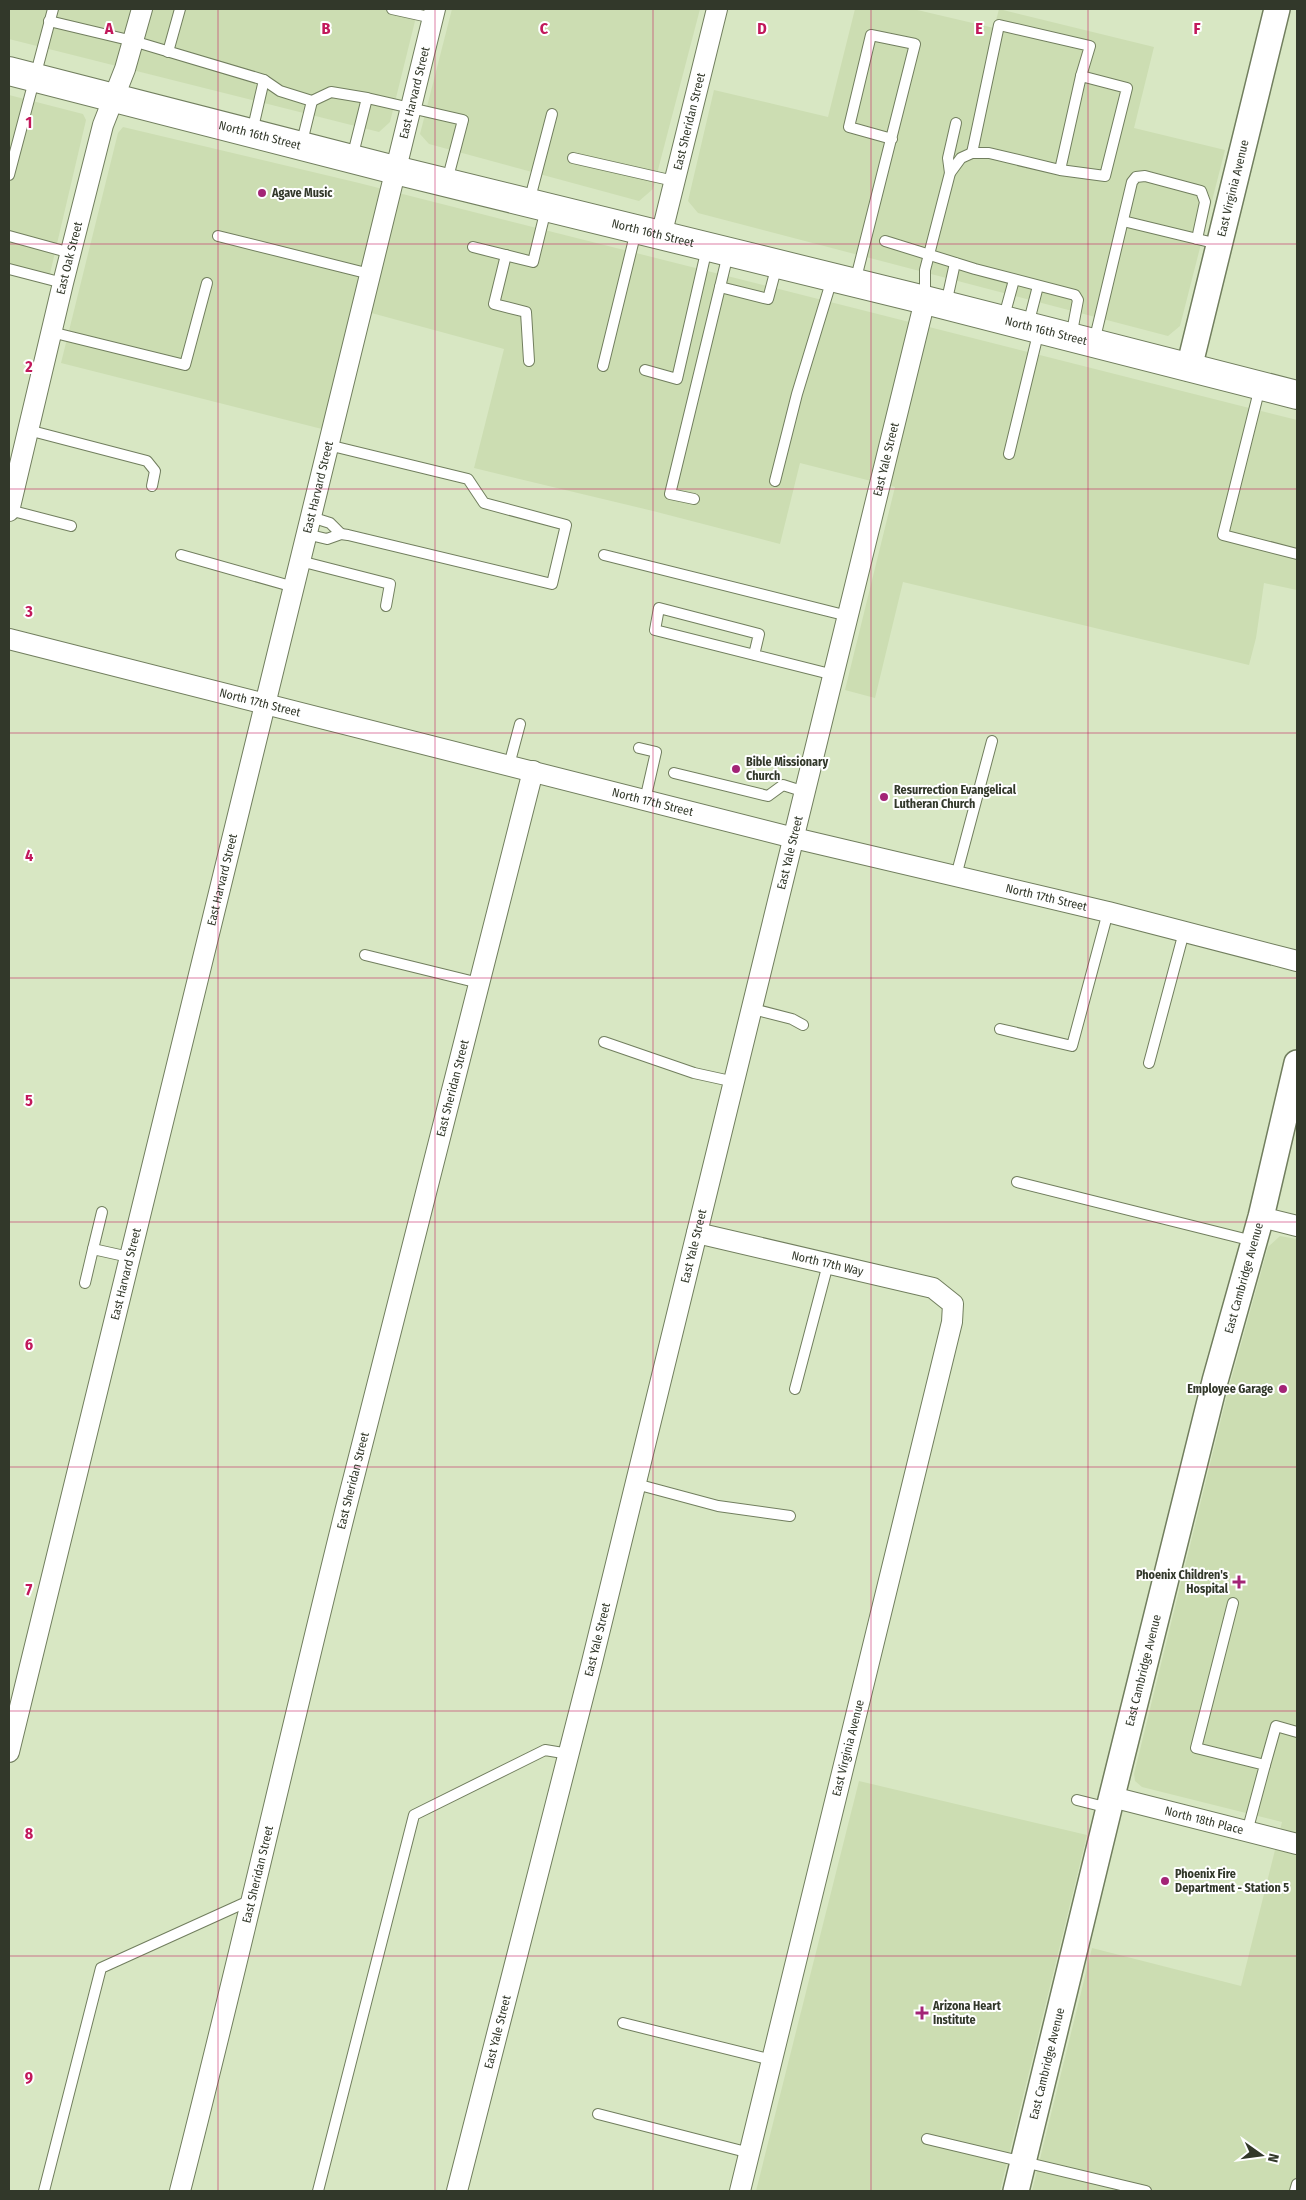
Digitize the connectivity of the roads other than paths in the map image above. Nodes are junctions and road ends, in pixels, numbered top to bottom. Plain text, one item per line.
1 (53, 9) edge
2 (142, 9) edge
3 (180, 9) edge
4 (392, 9) edge
5 (717, 9) edge
6 (1277, 9) edge
7 (434, 13) edge
8 (49, 21) junction
9 (133, 41) junction
10 (168, 52) junction
11 (21, 74) edge
12 (1081, 76) junction
13 (264, 80) junction
14 (114, 98) junction
15 (367, 98) junction
16 (312, 101) junction
17 (410, 108) junction
18 (552, 114) dead end
19 (956, 123) dead end
20 (252, 134) junction
21 (892, 139) junction
22 (301, 146) junction
23 (972, 153) junction
24 (574, 158) dead end
25 (352, 159) junction
26 (395, 170) junction
27 (1060, 170) junction
28 (950, 173) junction
29 (9, 175) edge
30 (674, 181) junction
31 (446, 183) junction
32 (538, 205) junction
33 (1123, 221) junction
34 (649, 233) junction
35 (9, 236) edge
36 (218, 236) dead end
37 (885, 241) dead end
38 (1207, 242) junction
39 (473, 247) dead end
40 (718, 250) junction
41 (71, 253) junction
42 (506, 255) junction
43 (929, 255) junction
44 (955, 263) junction
45 (777, 265) junction
46 (9, 269) edge
47 (370, 274) junction
48 (1014, 280) junction
49 (843, 281) junction
50 (63, 282) junction
51 (207, 283) dead end
52 (1038, 286) junction
53 (720, 287) junction
54 (935, 303) junction
55 (1023, 325) junction
56 (51, 332) junction
57 (1082, 340) junction
58 (529, 361) dead end
59 (603, 366) dead end
60 (1189, 368) junction
61 (645, 370) dead end
62 (1260, 386) junction
63 (1297, 395) edge
64 (28, 430) junction
65 (328, 444) junction
66 (1009, 454) dead end
67 (775, 480) dead end
68 (152, 486) dead end
69 (694, 500) dead end
70 (9, 510) edge
71 (71, 526) dead end
72 (309, 526) junction
73 (341, 534) junction
74 (1297, 554) edge
75 (181, 555) dead end
76 (604, 555) dead end
77 (300, 561) junction
78 (294, 588) junction
79 (386, 606) dead end
80 (848, 616) junction
81 (9, 639) edge
82 (754, 655) junction
83 (834, 675) junction
84 (266, 703) junction
85 (520, 724) dead end
86 (992, 741) dead end
87 (639, 748) dead end
88 (509, 765) junction
89 (533, 771) junction
90 (674, 773) dead end
91 (805, 792) junction
92 (645, 800) junction
93 (794, 838) junction
94 (956, 876) junction
95 (1108, 912) junction
96 (1184, 932) junction
97 (365, 955) dead end
98 (1297, 962) edge
99 (480, 984) junction
100 (753, 1009) junction
101 (804, 1025) dead end
102 (1000, 1029) dead end
103 (604, 1042) dead end
104 (1149, 1063) dead end
105 (1297, 1063) edge
106 (735, 1082) junction
107 (1017, 1182) dead end
108 (102, 1212) dead end
109 (1261, 1217) junction
110 (1297, 1226) edge
111 (697, 1233) junction
112 (1254, 1242) junction
113 (94, 1248) junction
114 (129, 1257) junction
115 (828, 1264) junction
116 (85, 1283) dead end
117 (953, 1304) joint
118 (795, 1389) dead end
119 (636, 1484) junction
120 (790, 1516) dead end
121 (1233, 1602) dead end
122 (1297, 1732) edge
123 (9, 1752) edge
124 (569, 1754) junction
125 (1265, 1765) junction
126 (1077, 1800) dead end
127 (1110, 1803) junction
128 (1247, 1832) junction
129 (1297, 1844) edge
130 (251, 1900) junction
131 (623, 2023) dead end
132 (772, 2060) junction
133 (598, 2114) dead end
134 (927, 2139) dead end
135 (750, 2153) junction
136 (1024, 2161) junction
137 (1297, 2184) edge
138 (44, 2191) edge
139 (180, 2191) edge
140 (318, 2191) edge
141 (457, 2191) edge
142 (740, 2191) edge
143 (1016, 2191) edge
144 (1146, 2191) edge
145 (1295, 2191) edge

1 - 8 lane
2 - 9 street, East Oak Street
3 - 10 lane
4 - 7 lane
5 - 30 street, East Sheridan Street
6 - 38 street, East Virginia Avenue
7 - 17 street, East Harvard Street
8 - 9 lane
8 - 11 lane
9 - 10 lane
9 - 14 street, East Oak Street
10 - 13 lane
11 - 14 main road, North 16th Street
11 - 29 lane
12 - 23 lane
12 - 27 lane
12 - 27 lane
13 - 16 lane
13 - 20 lane
14 - 20 main road, North 16th Street
14 - 41 street, East Oak Street
15 - 16 lane
15 - 17 lane
15 - 25 lane
16 - 22 lane
17 - 26 street, East Harvard Street
17 - 31 lane
18 - 32 lane
19 - 28 lane
20 - 22 main road, North 16th Street
21 - 21 lane
21 - 49 lane
22 - 25 main road, North 16th Street
23 - 27 lane
23 - 28 lane
24 - 30 lane
25 - 26 main road, North 16th Street
26 - 31 main road, North 16th Street
26 - 47 street, East Harvard Street
28 - 43 lane
30 - 34 street, East Sheridan Street
31 - 32 main road, North 16th Street
32 - 34 main road, North 16th Street
32 - 42 lane
33 - 38 lane
33 - 38 lane
33 - 57 lane
34 - 40 main road, North 16th Street
34 - 59 lane
35 - 41 lane
36 - 47 lane
37 - 43 lane
38 - 60 street, East Virginia Avenue
39 - 42 lane
40 - 45 main road, North 16th Street
40 - 53 lane
40 - 61 lane
41 - 50 street, East Oak Street
42 - 58 lane
43 - 44 lane
43 - 54 lane
44 - 48 lane
44 - 54 lane
45 - 49 main road, North 16th Street
45 - 53 lane
46 - 50 lane
47 - 65 street, East Harvard Street
48 - 52 lane
48 - 55 lane
49 - 54 main road, North 16th Street
49 - 67 lane
50 - 56 street, East Oak Street
51 - 56 lane
52 - 55 lane
52 - 57 lane
53 - 69 lane
54 - 55 main road, North 16th Street
54 - 80 street, East Yale Street
55 - 57 main road, North 16th Street
55 - 66 lane
56 - 64 street, East Oak Street
57 - 60 main road, North 16th Street
60 - 62 main road, North 16th Street
62 - 63 main road, North 16th Street
62 - 74 lane
64 - 68 lane
64 - 70 street, East Oak Street
65 - 72 street, East Harvard Street
65 - 73 lane
70 - 71 lane
72 - 73 lane
72 - 73 lane
72 - 77 street, East Harvard Street
75 - 78 lane
76 - 80 lane
77 - 78 street, East Harvard Street
77 - 79 lane
78 - 84 street, East Harvard Street
80 - 83 street, East Yale Street
81 - 84 street, North 17th Street
82 - 82 lane
82 - 83 lane
83 - 91 street, East Yale Street
84 - 88 street, North 17th Street
84 - 114 street, East Harvard Street
85 - 88 lane
86 - 94 lane
87 - 92 lane
88 - 89 street, North 17th Street
89 - 92 street, North 17th Street
89 - 99 street, East Sheridan Street
90 - 91 lane
91 - 93 street, East Yale Street
92 - 93 street, North 17th Street
93 - 94 street, North 17th Street
93 - 100 street, East Yale Street
94 - 95 street, North 17th Street
95 - 96 street, North 17th Street
95 - 102 lane
96 - 98 street, North 17th Street
96 - 104 lane
97 - 99 lane
99 - 130 street, East Sheridan Street
100 - 101 lane
100 - 106 street, East Yale Street
103 - 106 lane
105 - 109 street, East Cambridge Avenue
106 - 111 street, East Yale Street
107 - 112 lane
108 - 113 lane
109 - 110 street
109 - 112 street, East Cambridge Avenue
111 - 115 street, North 17th Way
111 - 119 street, East Yale Street
112 - 127 street, East Cambridge Avenue
113 - 114 lane
113 - 116 lane
114 - 123 street, East Harvard Street
115 - 117 street, North 17th Way
115 - 118 lane
117 - 132 street, East Virginia Avenue
119 - 120 lane
119 - 124 street, East Yale Street
121 - 125 lane
122 - 125 lane
124 - 140 lane
124 - 141 street, East Yale Street
125 - 128 lane
126 - 127 lane
127 - 128 street, North 18th Place
127 - 136 street, East Cambridge Avenue
128 - 129 street, North 18th Place
130 - 138 lane
130 - 139 street, East Sheridan Street
131 - 132 lane
132 - 135 street, East Virginia Avenue
133 - 135 lane
134 - 136 lane
135 - 142 street, East Virginia Avenue
136 - 143 street, East Cambridge Avenue
136 - 144 lane
137 - 145 lane

